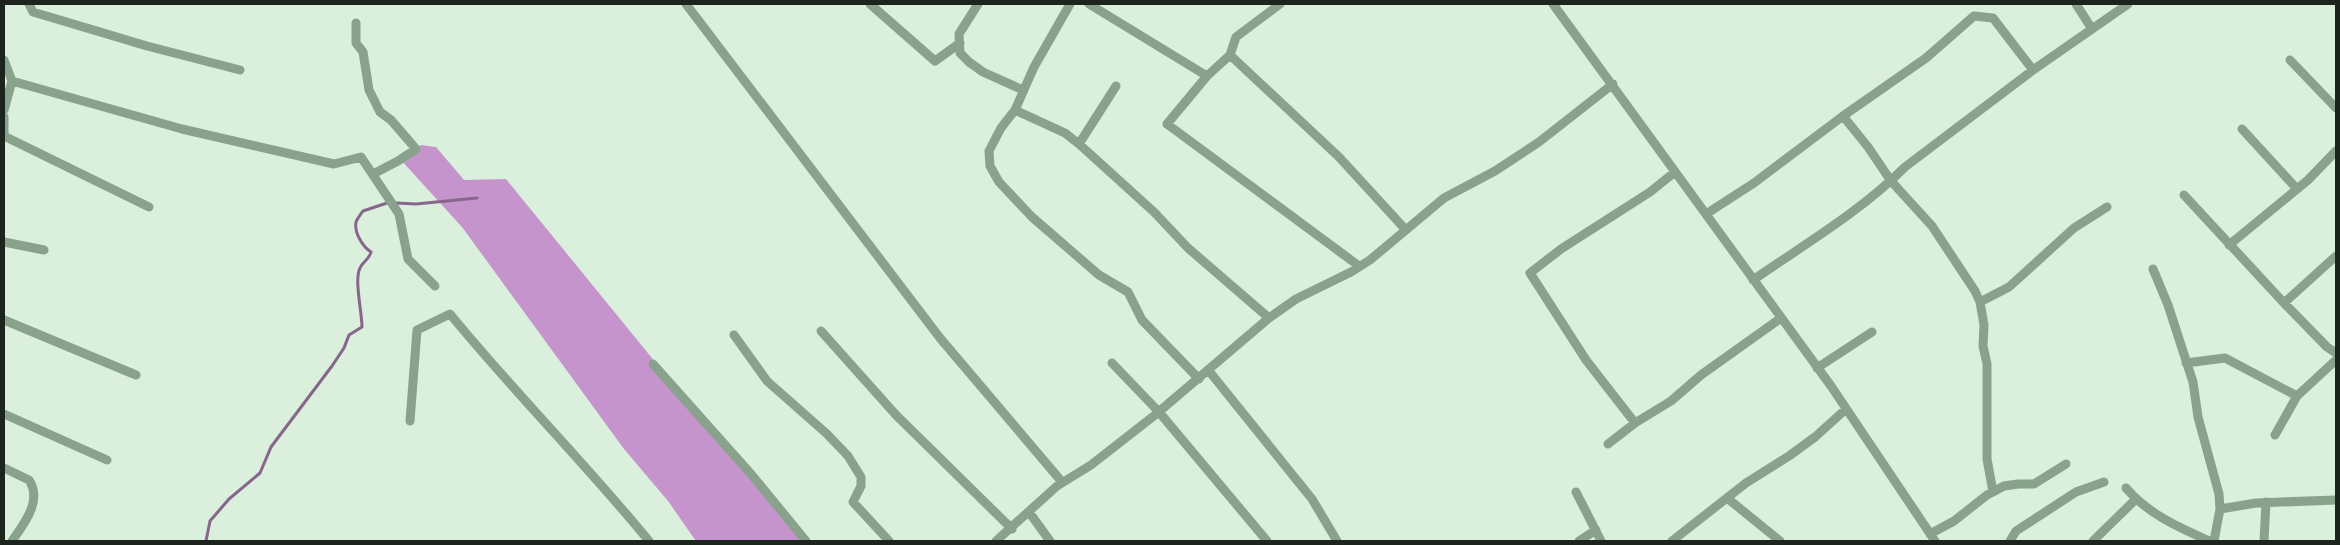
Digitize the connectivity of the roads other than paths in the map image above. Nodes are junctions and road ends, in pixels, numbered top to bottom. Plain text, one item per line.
1 (29, 4) edge
2 (686, 4) edge
3 (870, 4) edge
4 (978, 4) edge
5 (1070, 4) edge
6 (1089, 4) edge
7 (1280, 4) edge
8 (1553, 4) edge
9 (2076, 4) edge
10 (2128, 4) edge
11 (356, 22) dead end
12 (2092, 29) junction
13 (960, 43) junction
14 (1230, 55) junction
15 (4, 60) edge
16 (2290, 60) dead end
17 (240, 70) dead end
18 (2033, 70) junction
19 (1207, 76) junction
20 (12, 81) junction
21 (1613, 84) junction
22 (1116, 86) dead end
23 (1023, 90) junction
24 (2336, 108) edge
25 (4, 110) edge
26 (1016, 110) junction
27 (1843, 116) junction
28 (4, 117) edge
29 (2242, 130) dead end
30 (1079, 144) junction
31 (2336, 151) edge
32 (1675, 172) junction
33 (373, 174) junction
34 (1891, 181) junction
35 (2297, 189) junction
36 (2184, 195) dead end
37 (149, 207) dead end
38 (2107, 207) dead end
39 (1706, 214) junction
40 (1405, 229) junction
41 (4, 242) edge
42 (2229, 245) junction
43 (44, 250) dead end
44 (2336, 256) edge
45 (1359, 266) junction
46 (2153, 269) dead end
47 (1753, 280) junction
48 (435, 286) dead end
49 (1980, 302) junction
50 (2284, 303) junction
51 (1269, 318) junction
52 (1782, 318) junction
53 (4, 320) edge
54 (822, 331) dead end
55 (1872, 332) dead end
56 (734, 335) dead end
57 (2336, 353) edge
58 (2336, 360) edge
59 (1112, 363) dead end
60 (2186, 363) junction
61 (653, 364) dead end
62 (1817, 368) junction
63 (1209, 370) junction
64 (136, 375) dead end
65 (1199, 379) junction
66 (2297, 396) junction
67 (1846, 409) junction
68 (1159, 412) junction
69 (4, 414) edge
70 (410, 421) dead end
71 (1634, 423) junction
72 (2275, 435) dead end
73 (1608, 444) dead end
74 (107, 460) dead end
75 (2066, 464) dead end
76 (4, 468) edge
77 (1062, 482) junction
78 (2104, 482) dead end
79 (2126, 488) dead end
80 (1576, 492) dead end
81 (1993, 492) junction
82 (1727, 498) junction
83 (2136, 500) junction
84 (2336, 500) edge
85 (2266, 502) junction
86 (2220, 509) junction
87 (1029, 512) junction
88 (1012, 529) junction
89 (1596, 530) junction
90 (1932, 538) edge
91 (12, 541) edge
92 (649, 541) edge
93 (806, 541) edge
94 (889, 541) edge
95 (996, 541) edge
96 (1050, 541) edge
97 (1267, 541) edge
98 (1337, 541) edge
99 (1579, 541) edge
100 (1601, 541) edge
101 (1672, 541) edge
102 (1780, 541) edge
103 (2010, 541) edge
104 (2094, 541) edge
105 (2209, 541) edge
106 (2214, 541) edge
107 (2264, 541) edge

1 - 17 street
2 - 77 street
3 - 13 street
4 - 13 street
5 - 23 street
6 - 19 street
7 - 14 street
8 - 21 street
9 - 12 street
10 - 12 street
11 - 33 street
12 - 18 street
13 - 23 street
14 - 19 street
14 - 40 street
15 - 20 street
16 - 24 street
18 - 27 street
18 - 34 street
19 - 45 street
20 - 25 street
20 - 33 street
21 - 32 street
21 - 40 street
22 - 30 street
23 - 26 street
26 - 30 street
26 - 65 street
27 - 34 street
27 - 39 street
28 - 37 street
29 - 35 street
30 - 51 street
31 - 35 street
32 - 39 street
32 - 71 street
33 - 48 street
34 - 47 street
34 - 49 street
35 - 42 street
36 - 42 street
38 - 49 street
39 - 47 street
40 - 45 street
41 - 43 street
42 - 50 street
44 - 50 street
45 - 51 street
46 - 60 street
47 - 52 street
49 - 81 street
50 - 57 street
51 - 63 street
52 - 62 street
52 - 71 street
53 - 64 street
54 - 88 street
55 - 62 street
56 - 94 street
58 - 66 street
59 - 68 street
60 - 66 street
60 - 86 street
61 - 93 street
62 - 67 street
63 - 65 street
63 - 98 street
65 - 68 street
66 - 72 street
67 - 82 street
67 - 90 street
68 - 77 street
68 - 97 street
69 - 74 street
70 - 92 street
71 - 73 street
75 - 81 street
76 - 91 street
77 - 87 street
78 - 103 street
79 - 83 street
80 - 89 street
81 - 90 street
82 - 101 street
82 - 102 street
83 - 104 street
83 - 105 street
84 - 85 street
85 - 86 street
85 - 107 street
86 - 106 street
87 - 88 street
87 - 96 street
88 - 95 street
89 - 99 street
89 - 100 street

